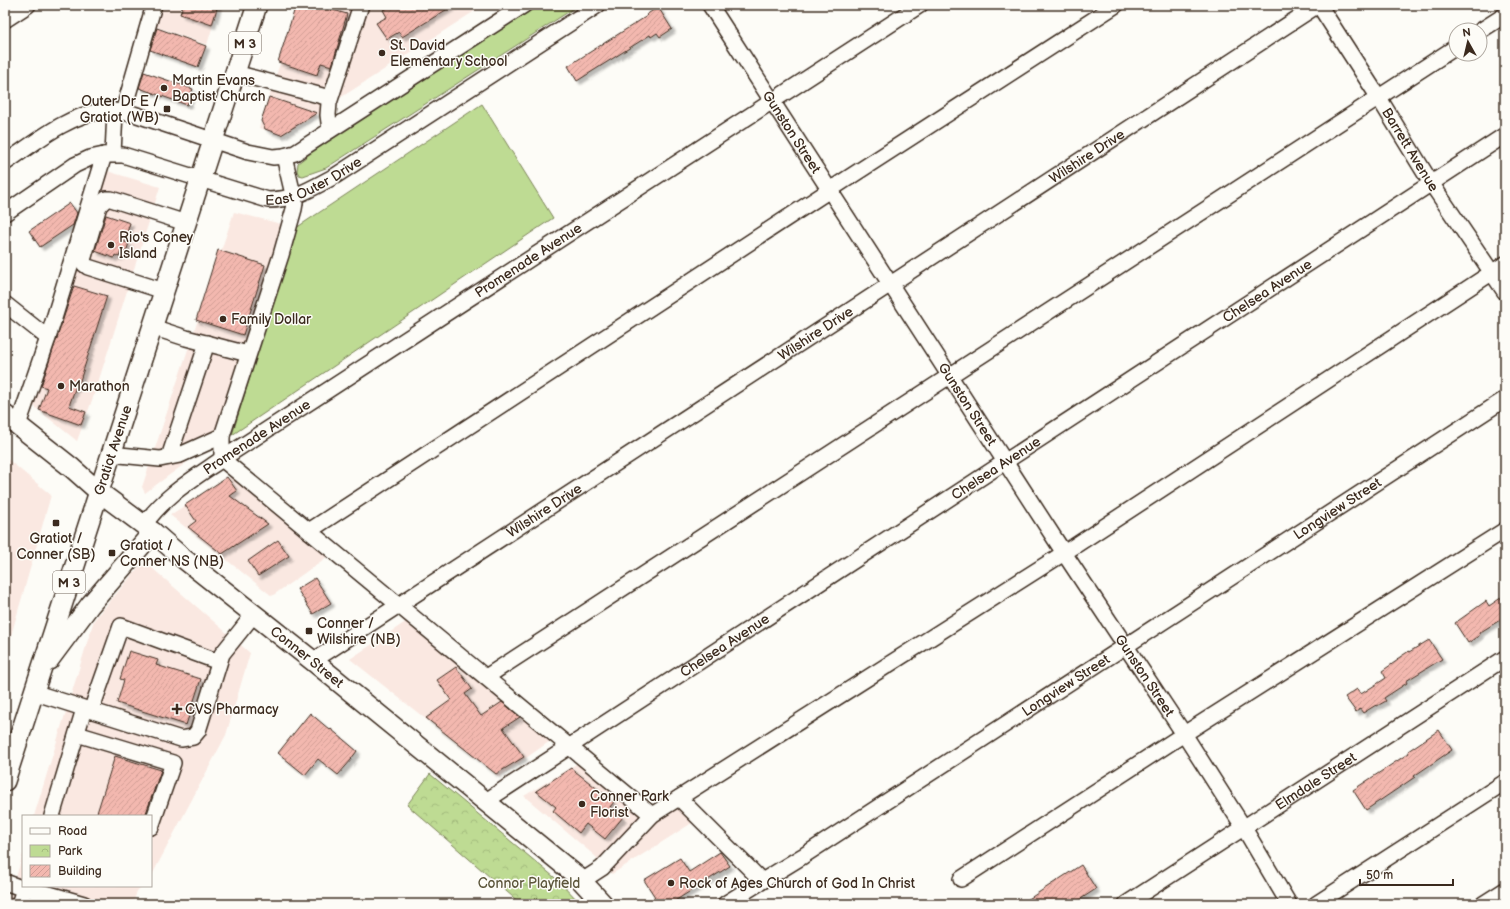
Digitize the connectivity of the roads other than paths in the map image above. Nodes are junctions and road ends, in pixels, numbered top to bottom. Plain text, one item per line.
1 (28, 5) edge
2 (154, 5) edge
3 (257, 5) edge
4 (361, 5) edge
5 (598, 5) edge
6 (710, 5) edge
7 (920, 5) edge
8 (1116, 5) edge
9 (1318, 5) edge
10 (518, 6) edge
11 (1505, 15) edge
12 (5, 20) edge
13 (1488, 26) edge
14 (1448, 52) edge
15 (235, 73) junction
16 (330, 98) junction
17 (1379, 98) junction
18 (773, 102) junction
19 (119, 112) junction
20 (330, 130) junction
21 (1505, 135) edge
22 (212, 140) junction
23 (108, 154) junction
24 (284, 156) junction
25 (5, 163) edge
26 (200, 179) junction
27 (1431, 183) junction
28 (830, 190) junction
29 (293, 197) junction
30 (5, 213) edge
31 (186, 223) junction
32 (1505, 264) edge
33 (1492, 273) junction
34 (890, 285) junction
35 (164, 291) junction
36 (1505, 292) edge
37 (5, 304) edge
38 (152, 327) junction
39 (48, 338) junction
40 (207, 342) junction
41 (248, 354) junction
42 (950, 377) junction
43 (1505, 400) edge
44 (11, 420) edge
45 (222, 436) junction
46 (110, 454) junction
47 (169, 457) junction
48 (222, 459) junction
49 (1005, 462) junction
50 (98, 491) junction
51 (149, 528) junction
52 (1505, 530) edge
53 (309, 531) junction
54 (1064, 553) junction
55 (399, 606) junction
56 (254, 614) junction
57 (1125, 646) junction
58 (1505, 658) edge
59 (313, 661) junction
60 (219, 662) junction
61 (39, 672) junction
62 (486, 677) junction
63 (33, 692) junction
64 (88, 710) junction
65 (77, 734) junction
66 (1184, 734) junction
67 (570, 747) junction
68 (5, 780) edge
69 (1505, 782) edge
70 (678, 798) junction
71 (486, 801) junction
72 (52, 815) edge
73 (652, 815) junction
74 (152, 824) edge
75 (1244, 828) junction
76 (961, 879) dead end
77 (582, 881) junction
78 (762, 881) junction
79 (5, 882) edge
80 (24, 889) junction
81 (1505, 890) edge
82 (19, 904) edge
83 (84, 904) edge
84 (603, 904) edge
85 (725, 904) edge
86 (1126, 904) edge
87 (1289, 904) edge
88 (1316, 904) edge
89 (1483, 904) edge

1 - 12 street
2 - 19 street
3 - 15 main road, Gratiot Avenue / M 3
4 - 16 street
5 - 29 street, East Outer Drive
6 - 18 street, Gunston Street
7 - 18 street, Promenade Avenue
8 - 28 street
9 - 17 street, Barrett Avenue
9 - 34 street, Wilshire Drive
10 - 20 street, East Outer Drive
11 - 13 street
14 - 17 street
15 - 16 street
15 - 22 main road, Gratiot Avenue / M 3
16 - 20 street
17 - 27 street, Barrett Avenue
17 - 42 street
18 - 28 street, Gunston Street
18 - 48 street, Promenade Avenue
19 - 22 street, East Outer Drive
19 - 23 street
19 - 25 street, East Outer Drive
20 - 24 street, East Outer Drive
21 - 27 street, Chelsea Avenue
22 - 24 street, East Outer Drive
22 - 26 main road, Gratiot Avenue / M 3
23 - 26 street, East Outer Drive
23 - 30 street, East Outer Drive
23 - 39 street
24 - 29 street
26 - 29 street, East Outer Drive
26 - 31 main road, Gratiot Avenue / M 3
27 - 33 street, Barrett Avenue
27 - 49 street, Chelsea Avenue
28 - 34 street, Gunston Street
28 - 53 street
29 - 41 street
31 - 35 main road, Gratiot Avenue / M 3
31 - 35 street
32 - 33 street
33 - 36 street, Barrett Avenue
33 - 54 street
34 - 42 street, Gunston Street
34 - 55 street, Wilshire Drive
35 - 38 main road, Gratiot Avenue / M 3
37 - 39 street
38 - 40 street
38 - 46 main road, Gratiot Avenue / M 3
39 - 44 street
40 - 41 street
40 - 47 street
41 - 45 street
42 - 49 street, Gunston Street
42 - 62 street
43 - 57 street, Longview Street
44 - 50 main road, Conner Street
45 - 47 street
45 - 48 street
46 - 47 street
46 - 50 main road, Gratiot Avenue / M 3
48 - 51 street, Promenade Avenue
48 - 53 street
49 - 54 street, Gunston Street
49 - 67 street, Chelsea Avenue
50 - 51 main road, Conner Street
50 - 61 main road, Gratiot Avenue / M 3
51 - 56 main road, Conner Street
51 - 61 main road
52 - 66 street
53 - 55 street
54 - 57 street, Gunston Street
54 - 70 street
55 - 59 street, Wilshire Drive
55 - 62 street
56 - 59 main road, Conner Street
56 - 60 street
57 - 66 street, Gunston Street
57 - 78 street, Longview Street
58 - 75 street, Elmdale Street
59 - 71 main road, Conner Street
60 - 64 street
60 - 64 street
61 - 63 main road, Gratiot Avenue / M 3
62 - 67 street
63 - 64 street
63 - 68 main road, Gratiot Avenue / M 3
64 - 65 street
65 - 72 street
65 - 74 street
66 - 75 street, Gunston Street
66 - 76 street
67 - 71 street, Chelsea Avenue
67 - 73 street
69 - 88 street
70 - 73 street
70 - 78 street
71 - 77 main road, Conner Street
73 - 77 street
75 - 86 street, Elmdale Street
75 - 87 street, Gunston Street
77 - 84 main road, Conner Street
78 - 85 street, Longview Street
79 - 80 street
80 - 82 street
80 - 83 street
81 - 89 street

